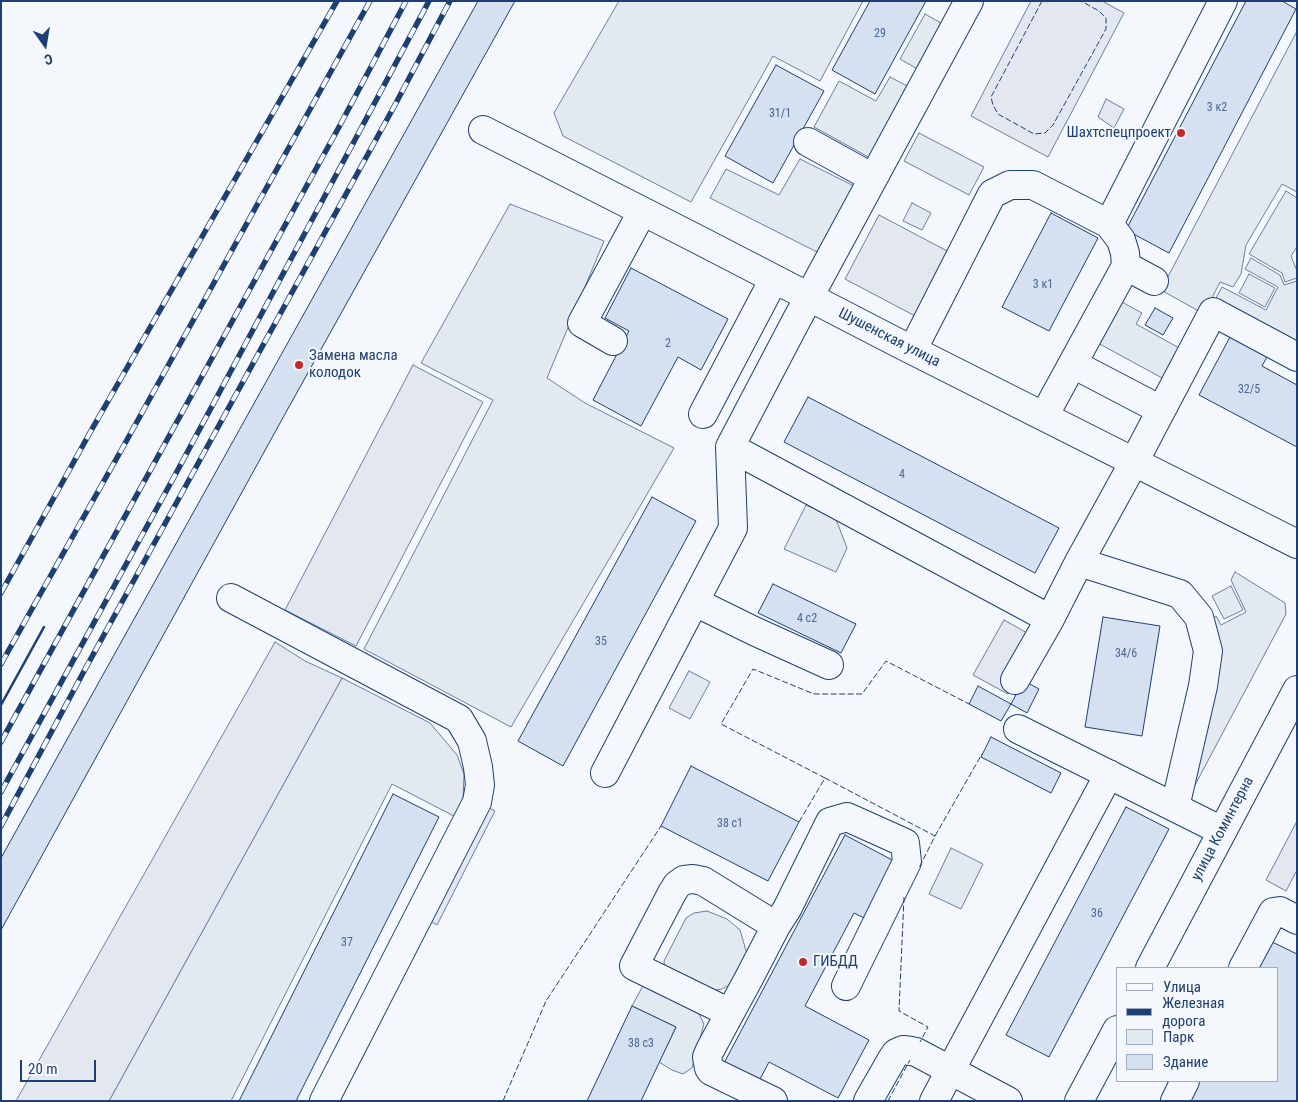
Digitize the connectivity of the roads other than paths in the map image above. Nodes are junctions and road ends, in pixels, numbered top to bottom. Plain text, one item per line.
1 (969, 1) edge
2 (1223, 1) edge
3 (483, 130) dead end
4 (808, 142) dead end
5 (874, 178) junction
6 (642, 212) junction
7 (1109, 224) junction
8 (1126, 266) junction
9 (774, 279) junction
10 (1154, 281) dead end
11 (809, 297) junction
12 (613, 341) dead end
13 (913, 350) junction
14 (1297, 357) edge
15 (1073, 364) junction
16 (1161, 410) junction
17 (703, 414) dead end
18 (1044, 416) junction
19 (730, 447) junction
20 (1134, 462) junction
21 (1297, 544) edge
22 (1079, 562) junction
23 (231, 598) dead end
24 (694, 602) junction
25 (1050, 619) junction
26 (829, 665) dead end
27 (1015, 680) dead end
28 (1297, 690) edge
29 (1018, 728) dead end
30 (605, 773) dead end
31 (1109, 774) junction
32 (1174, 807) junction
33 (1222, 831) junction
34 (1297, 920) edge
35 (776, 926) junction
36 (1151, 967) edge
37 (1244, 967) edge
38 (846, 986) dead end
39 (730, 1013) junction
40 (1116, 1032) edge
41 (950, 1071) junction
42 (1184, 1082) edge
43 (324, 1101) edge
44 (773, 1101) edge
45 (868, 1101) edge
46 (934, 1101) edge
47 (1008, 1101) edge
48 (1079, 1101) edge
49 (1175, 1101) edge

1 - 5 street
2 - 7 street
3 - 6 street, Шушенская улица
4 - 5 street
5 - 11 street
6 - 9 street, Шушенская улица
6 - 12 street
7 - 8 street
7 - 13 street
8 - 10 street
8 - 15 street
9 - 11 street, Шушенская улица
9 - 17 street
11 - 13 street, Шушенская улица
11 - 19 street
13 - 18 street, Шушенская улица
14 - 16 street
15 - 16 street
15 - 18 street
16 - 20 street
18 - 20 street, Шушенская улица
19 - 24 street
19 - 25 street
20 - 21 street, Шушенская улица
20 - 22 street
22 - 25 street
22 - 32 street
23 - 43 street
24 - 26 street
24 - 30 street
25 - 27 street
28 - 33 street, улица Коминтерна
29 - 31 street
31 - 32 street
31 - 41 street
32 - 33 street
33 - 36 street, улица Коминтерна
34 - 37 street
35 - 38 street
35 - 39 street
35 - 39 street
39 - 44 street
40 - 48 street
41 - 45 street
41 - 46 street
41 - 47 street
42 - 49 street

